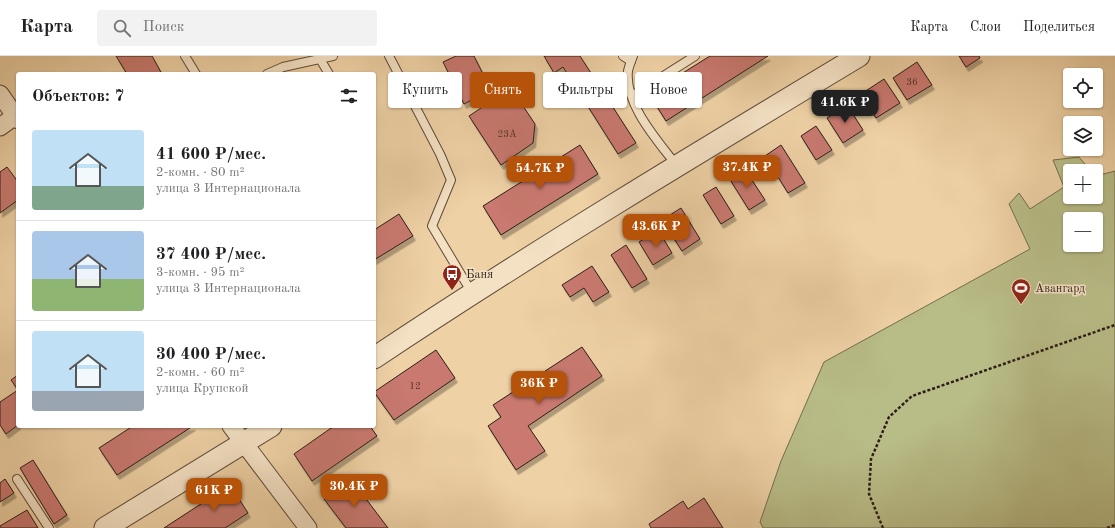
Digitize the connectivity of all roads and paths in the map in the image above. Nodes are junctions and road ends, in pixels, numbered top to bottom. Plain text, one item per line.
1 (185, 56) edge
2 (334, 56) edge
3 (389, 56) edge
4 (623, 56) edge
5 (695, 56) edge
6 (859, 56) edge
7 (320, 59) junction
8 (632, 59) edge
9 (195, 72) edge
10 (272, 72) edge
11 (328, 72) edge
12 (0, 94) edge
13 (632, 96) junction
14 (16, 118) edge
15 (0, 127) edge
16 (677, 166) junction
17 (473, 293) junction
18 (1115, 325) edge
19 (376, 357) edge
20 (233, 428) edge
21 (268, 428) edge
22 (244, 443) junction
23 (17, 479) dead end
24 (1115, 525) edge
25 (49, 528) edge
26 (105, 528) edge
27 (308, 528) edge
28 (883, 528) edge
29 (1107, 528) edge

1 - 9 lane
2 - 7 lane
3 - 17 lane
4 - 8 lane
5 - 13 lane
6 - 16 street
7 - 10 lane
7 - 11 lane
8 - 13 lane
12 - 14 street
13 - 16 lane
14 - 15 street
16 - 17 street
17 - 19 street
18 - 28 path
20 - 22 street
21 - 22 street
22 - 26 street
22 - 27 street
23 - 25 lane
24 - 29 path

